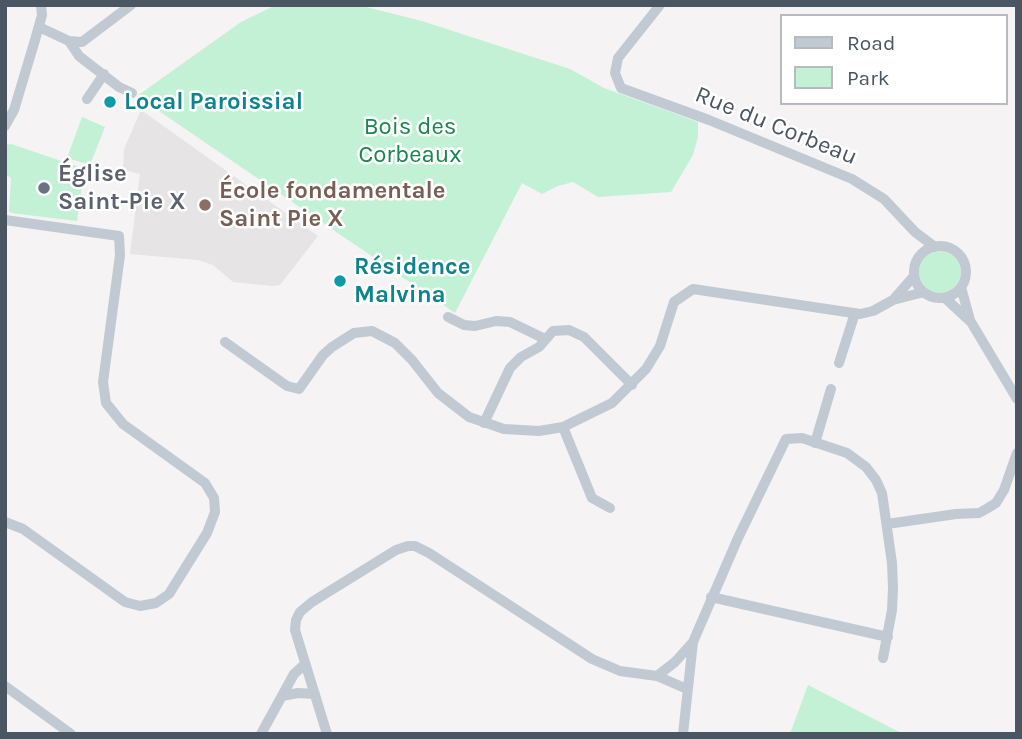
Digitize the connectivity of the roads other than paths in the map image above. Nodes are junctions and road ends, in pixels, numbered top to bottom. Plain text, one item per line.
1 (41, 5) edge
2 (131, 5) edge
3 (660, 5) edge
4 (39, 27) junction
5 (69, 41) junction
6 (104, 74) junction
7 (132, 93) dead end
8 (87, 99) dead end
9 (6, 124) edge
10 (5, 220) edge
11 (915, 232) junction
12 (935, 247) junction
13 (921, 255) junction
14 (914, 276) junction
15 (961, 287) junction
16 (924, 292) junction
17 (945, 298) junction
18 (893, 300) junction
19 (855, 313) junction
20 (449, 317) dead end
21 (971, 322) junction
22 (545, 339) junction
23 (225, 342) dead end
24 (839, 363) dead end
25 (632, 385) junction
26 (831, 389) dead end
27 (1017, 399) edge
28 (484, 423) junction
29 (563, 427) junction
30 (815, 443) junction
31 (1017, 453) edge
32 (610, 508) dead end
33 (5, 522) edge
34 (887, 524) junction
35 (712, 597) junction
36 (888, 637) junction
37 (693, 642) junction
38 (883, 658) dead end
39 (305, 664) junction
40 (657, 676) junction
41 (5, 686) edge
42 (687, 689) junction
43 (315, 694) junction
44 (282, 696) junction
45 (71, 734) edge
46 (261, 734) edge
47 (327, 734) edge
48 (683, 734) edge

1 - 4 street
2 - 5 street
3 - 11 street, Rue du Corbeau
4 - 5 street
4 - 9 street
5 - 6 street
6 - 7 street
6 - 8 street
10 - 33 street
11 - 12 street, Rue du Corbeau
11 - 13 street, Rue du Corbeau
12 - 13 street
12 - 15 street, Rue du Corbeau
13 - 14 street
14 - 16 street
14 - 18 street
15 - 17 street
15 - 21 street, Rue du Corbeau
16 - 17 street, Rue du Corbeau
16 - 18 street
17 - 21 street, Rue du Corbeau
18 - 19 street
19 - 24 street
19 - 25 street
20 - 22 street
21 - 27 street, Rue du Corbeau
22 - 25 street
22 - 28 street
23 - 28 street
25 - 29 street
26 - 30 street
28 - 29 street
29 - 32 street
30 - 34 street
30 - 35 street
31 - 34 street
34 - 36 street
35 - 36 street
35 - 37 street
36 - 38 street
37 - 40 street
37 - 42 street
39 - 40 street
39 - 43 street
39 - 44 street
40 - 42 street
41 - 45 street
42 - 48 street
43 - 44 street
43 - 47 street
44 - 46 street

